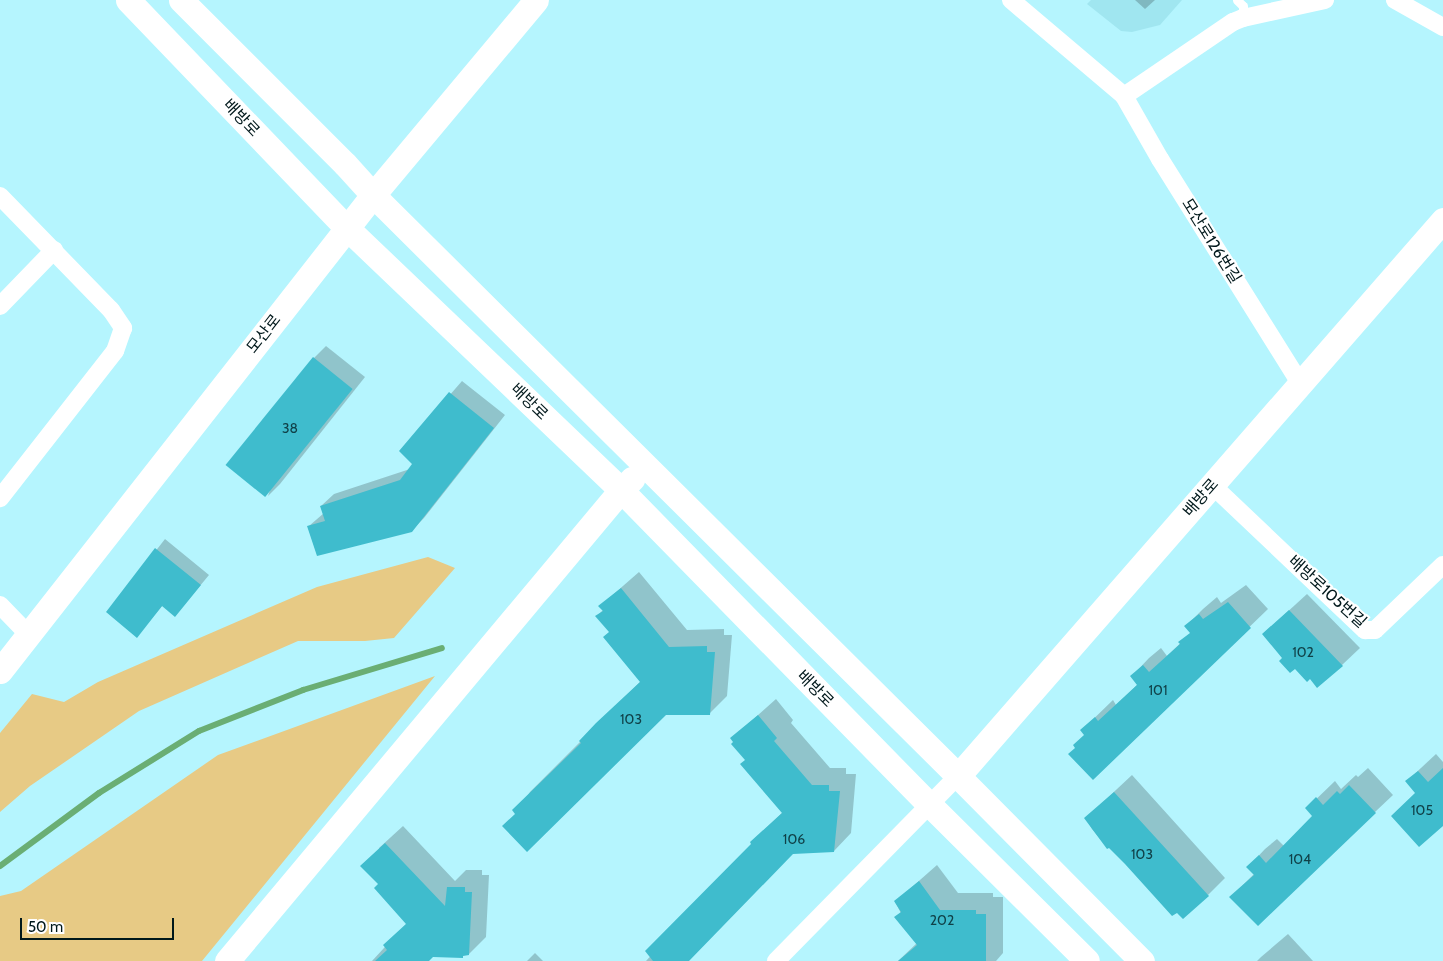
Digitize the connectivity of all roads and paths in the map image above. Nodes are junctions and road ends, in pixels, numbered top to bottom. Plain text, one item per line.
1 (128, 0) edge
2 (181, 0) edge
3 (1011, 0) edge
4 (1238, 0) edge
5 (1324, 0) edge
6 (1395, 0) edge
7 (535, 1) edge
8 (1243, 18) junction
9 (1443, 27) edge
10 (1124, 96) junction
11 (0, 196) edge
12 (373, 196) junction
13 (1443, 220) edge
14 (347, 228) junction
15 (54, 250) junction
16 (0, 306) edge
17 (1300, 383) junction
18 (645, 467) junction
19 (1212, 485) junction
20 (621, 490) junction
21 (0, 498) edge
22 (1443, 565) edge
23 (0, 605) edge
24 (29, 635) junction
25 (0, 671) edge
26 (958, 776) junction
27 (930, 805) junction
28 (227, 961) edge
29 (776, 961) edge
30 (1087, 961) edge
31 (1142, 961) edge

1 - 14 street, 배방로
2 - 12 street
3 - 10 street, 모산로126번길
4 - 8 lane
5 - 8 street
6 - 9 street
7 - 12 street, 모산로
8 - 10 street
10 - 17 street, 모산로126번길
11 - 15 street
12 - 14 street, 모산로
12 - 18 street
13 - 17 street, 배방로
14 - 20 street, 배방로
14 - 24 street, 모산로
15 - 16 street
15 - 21 street
17 - 19 street, 배방로
18 - 20 street
18 - 26 street
19 - 22 street, 배방로105번길
19 - 26 street, 배방로
20 - 27 street, 배방로
20 - 28 street
23 - 24 street
24 - 25 street, 모산로
26 - 27 street, 배방로
26 - 31 street
27 - 29 street, 배방로
27 - 30 street, 배방로

